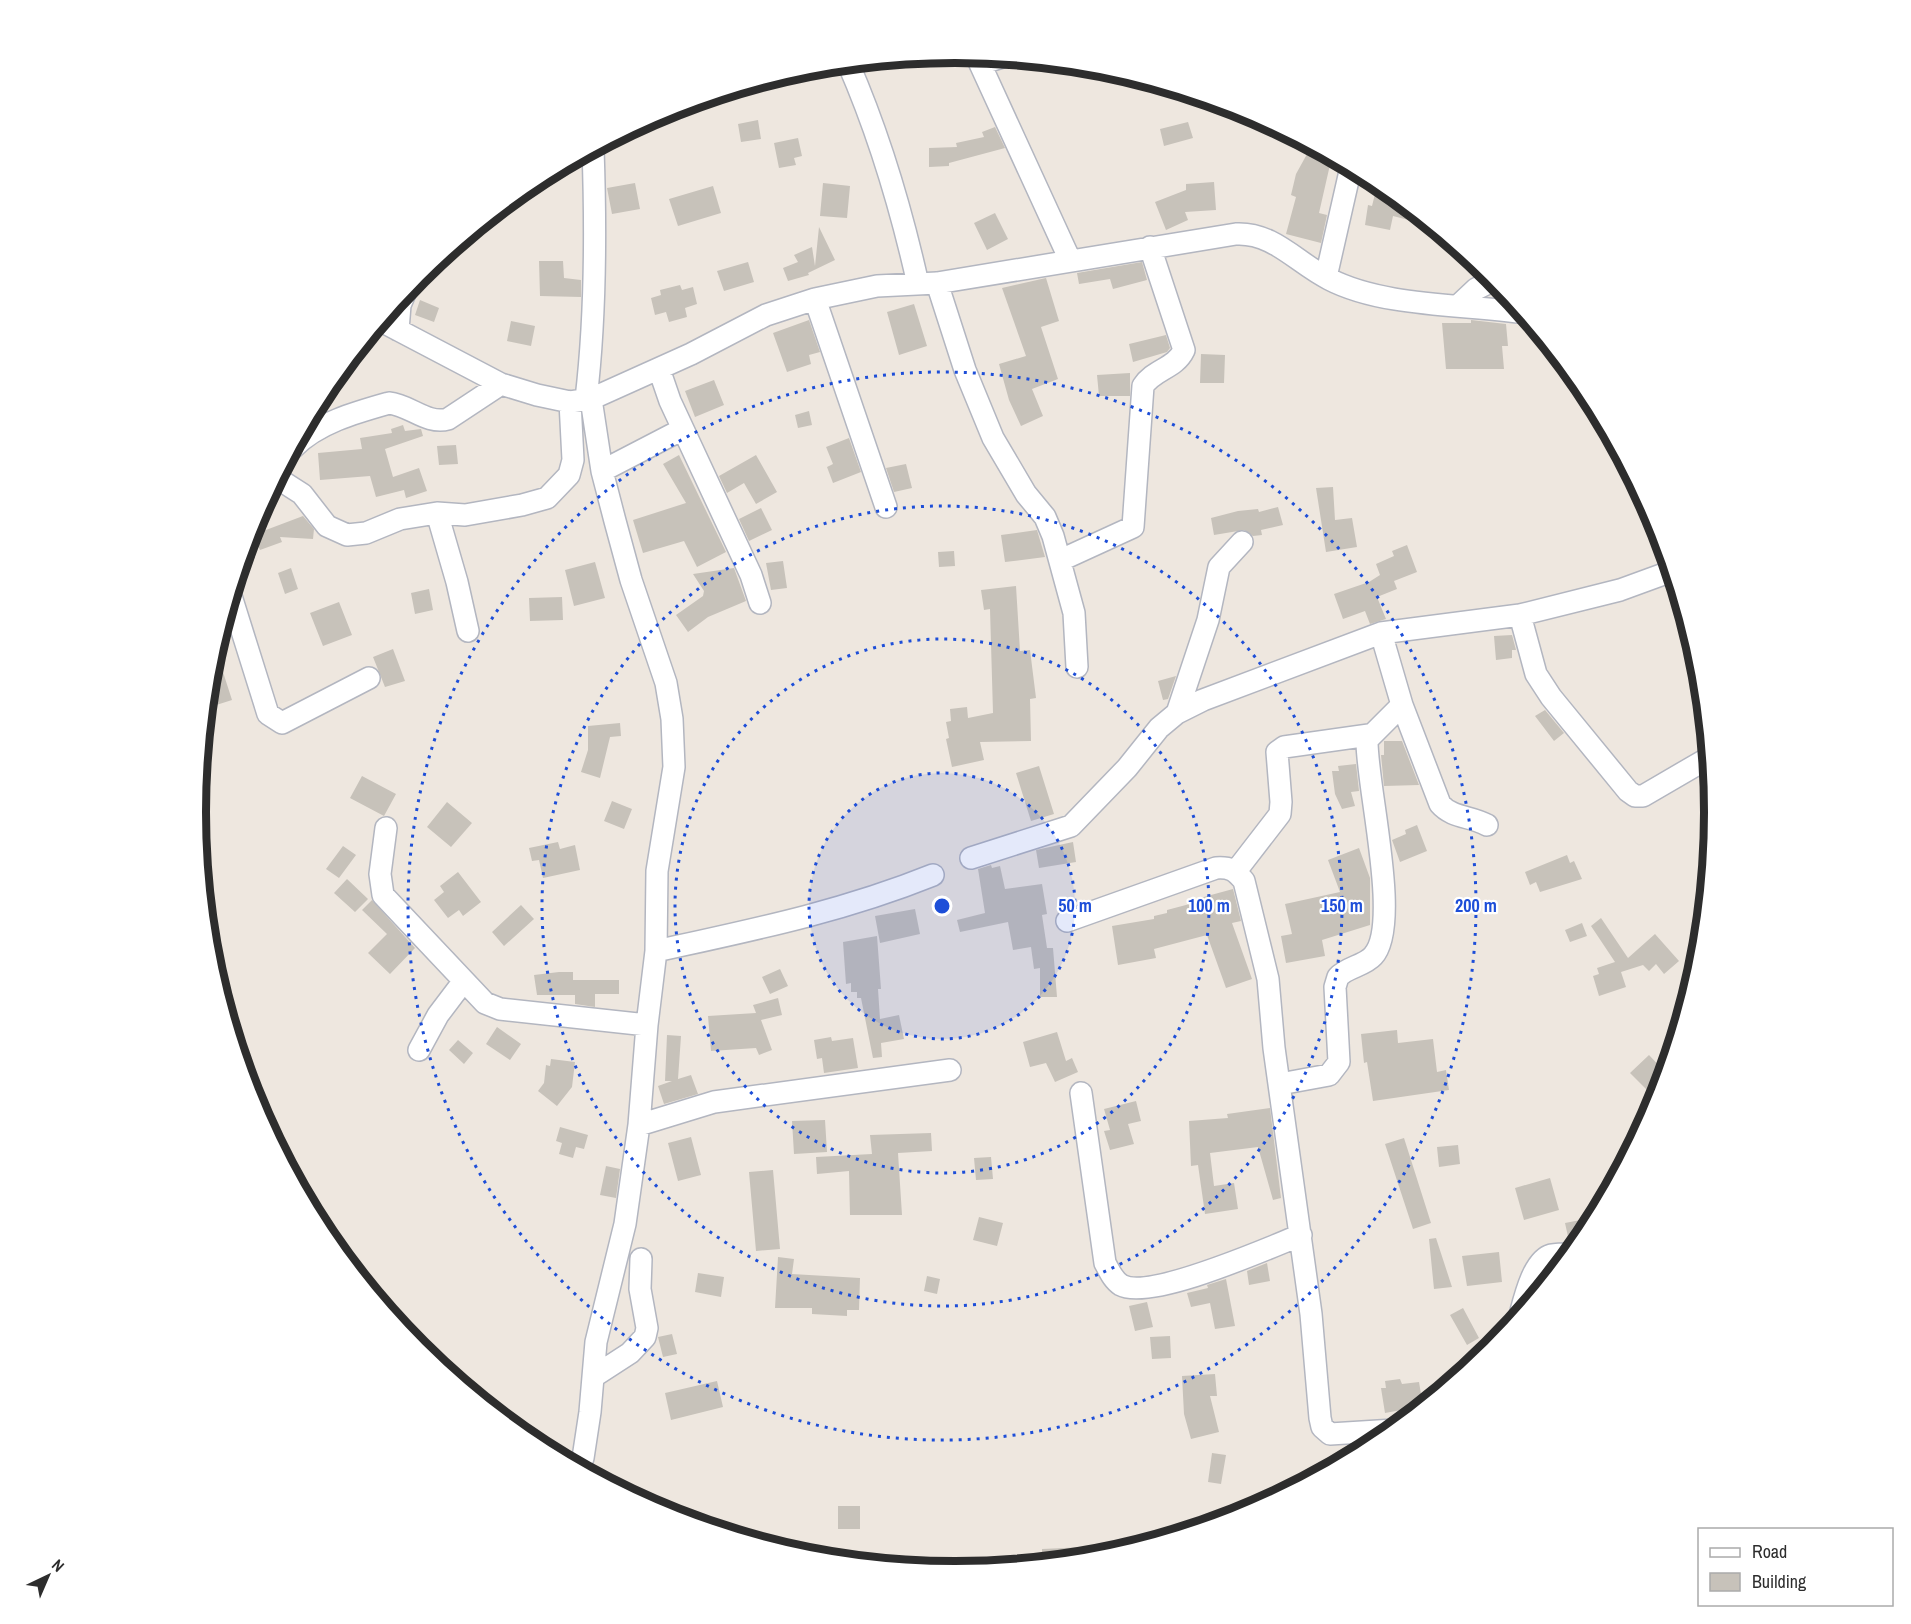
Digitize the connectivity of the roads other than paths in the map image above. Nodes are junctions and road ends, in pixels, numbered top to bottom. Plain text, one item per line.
1 (980, 64) edge
2 (851, 70) edge
3 (593, 156) edge
4 (1349, 175) edge
5 (1150, 247) junction
6 (1070, 260) junction
7 (1326, 277) junction
8 (928, 283) junction
9 (1487, 284) edge
10 (815, 299) junction
11 (1459, 305) junction
12 (1513, 312) edge
13 (389, 325) edge
14 (659, 369) junction
15 (501, 384) junction
16 (583, 400) junction
17 (683, 429) junction
18 (309, 434) edge
19 (602, 471) junction
20 (284, 481) edge
21 (886, 507) dead end
22 (437, 513) junction
23 (1242, 542) dead end
24 (1061, 560) junction
25 (1666, 573) edge
26 (760, 603) dead end
27 (235, 608) edge
28 (1520, 615) junction
29 (468, 631) dead end
30 (1381, 633) junction
31 (1077, 667) dead end
32 (369, 678) dead end
33 (1402, 705) junction
34 (1177, 713) junction
35 (1369, 735) junction
36 (1703, 761) edge
37 (1487, 825) dead end
38 (386, 828) dead end
39 (971, 858) dead end
40 (1236, 872) junction
41 (933, 875) dead end
42 (1067, 921) dead end
43 (656, 951) junction
44 (462, 981) junction
45 (646, 1025) junction
46 (419, 1050) dead end
47 (950, 1070) dead end
48 (1280, 1084) junction
49 (1081, 1093) dead end
50 (639, 1125) junction
51 (1301, 1235) junction
52 (1559, 1255) edge
53 (641, 1259) dead end
54 (1524, 1300) edge
55 (593, 1377) junction
56 (1377, 1432) edge
57 (581, 1461) edge

1 - 6 street
2 - 8 street
3 - 16 street
4 - 7 street
5 - 6 street
5 - 7 street
5 - 24 street
6 - 8 street
7 - 11 street
8 - 10 street
8 - 24 street
9 - 11 street
10 - 14 street
10 - 21 street
11 - 12 street
13 - 15 street
14 - 16 street
14 - 17 street
15 - 16 street
15 - 18 street
16 - 19 street
16 - 22 street
17 - 19 street
17 - 26 street
19 - 43 street
20 - 22 street
22 - 29 street
23 - 34 street
24 - 31 street
25 - 28 street
27 - 32 street
28 - 30 street
28 - 36 street
30 - 33 street
30 - 34 street
33 - 35 street
33 - 37 street
34 - 39 street
35 - 40 street
35 - 48 street
38 - 44 street
40 - 42 street
40 - 48 street
41 - 43 street
43 - 45 street
44 - 45 street
44 - 46 street
45 - 50 street
47 - 50 street
48 - 51 street
49 - 51 street
50 - 55 street
51 - 56 street
52 - 54 street
53 - 55 street
55 - 57 street

